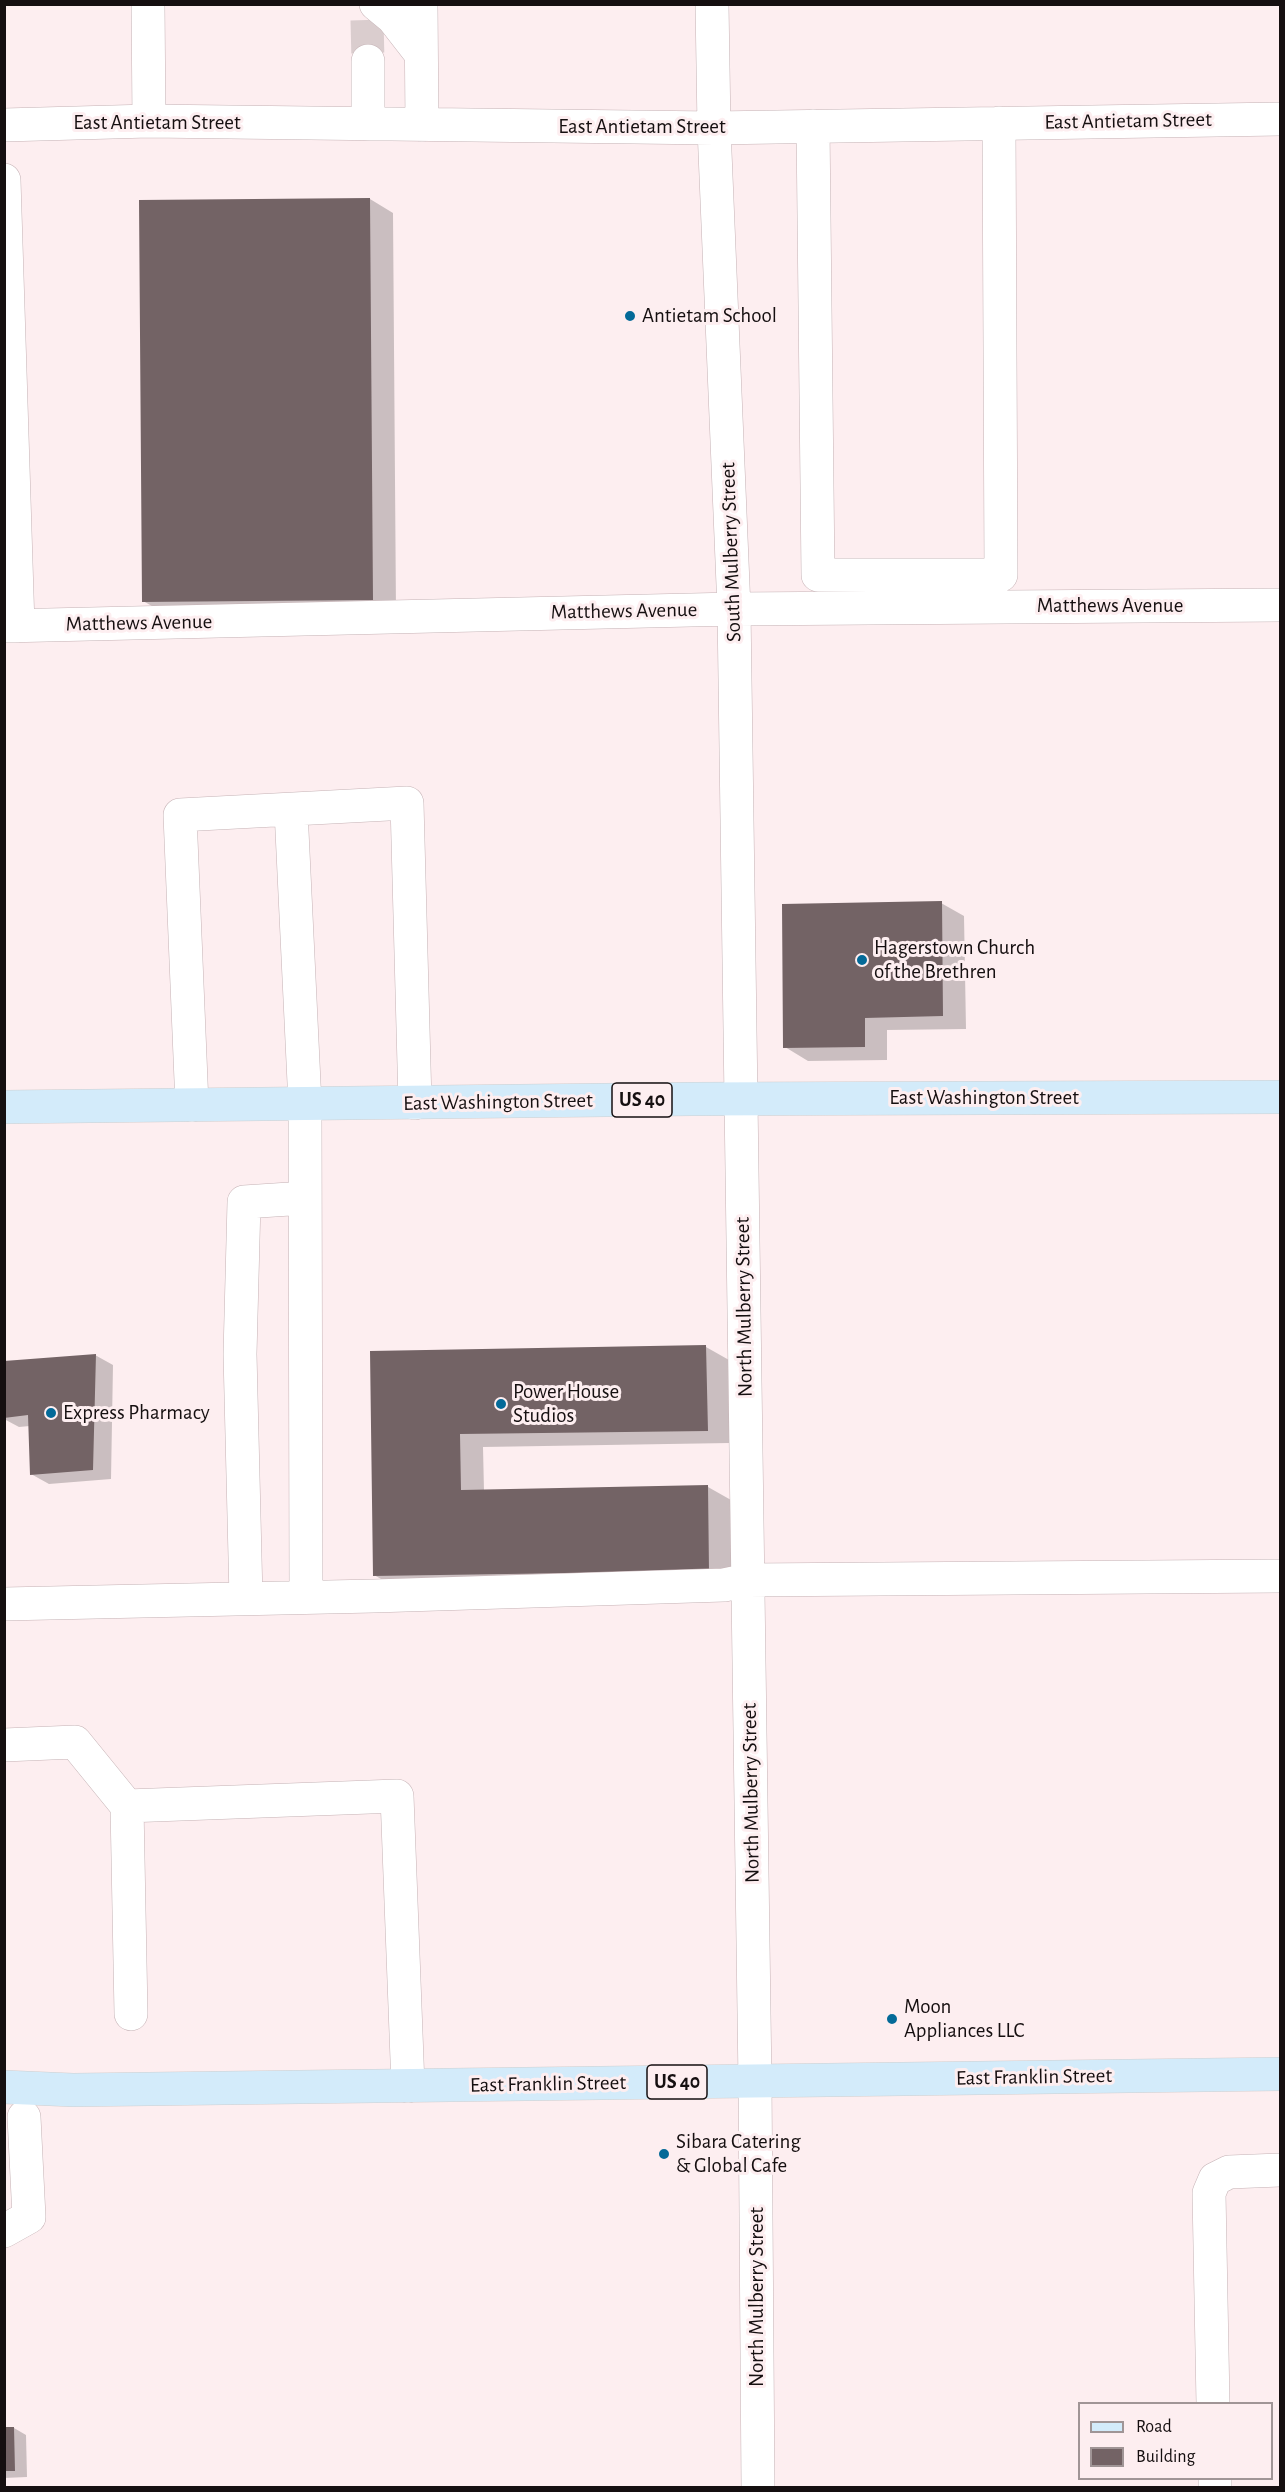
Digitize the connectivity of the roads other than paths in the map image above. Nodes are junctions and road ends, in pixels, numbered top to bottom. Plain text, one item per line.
1 (148, 4) edge
2 (421, 4) edge
3 (712, 4) edge
4 (370, 10) edge
5 (421, 54) junction
6 (368, 61) tunnel mouth
7 (1281, 118) edge
8 (149, 121) junction
9 (999, 123) junction
10 (368, 124) junction
11 (4, 125) edge
12 (422, 125) junction
13 (813, 126) junction
14 (714, 128) junction
15 (4, 180) edge
16 (1281, 605) edge
17 (734, 609) junction
18 (11, 626) edge
19 (291, 810) junction
20 (1281, 1097) edge
21 (740, 1099) junction
22 (415, 1102) junction
23 (305, 1104) junction
24 (192, 1105) junction
25 (4, 1107) edge
26 (305, 1198) junction
27 (1281, 1576) edge
28 (748, 1580) junction
29 (306, 1597) junction
30 (246, 1598) junction
31 (4, 1604) edge
32 (4, 1745) edge
33 (127, 1806) junction
34 (131, 2014) dead end
35 (1281, 2074) edge
36 (755, 2081) junction
37 (408, 2086) junction
38 (4, 2087) edge
39 (73, 2090) junction
40 (14, 2123) edge
41 (1281, 2170) edge
42 (4, 2231) edge
43 (1214, 2402) edge
44 (758, 2487) edge

1 - 8 street
2 - 5 street
3 - 14 street, South Mulberry Street
4 - 5 street
5 - 12 street
6 - 10 street
7 - 9 street, East Antietam Street
8 - 10 street, East Antietam Street
8 - 11 street, East Antietam Street
9 - 13 street, East Antietam Street
9 - 13 street
10 - 12 street, East Antietam Street
12 - 14 street, East Antietam Street
13 - 14 street, East Antietam Street
14 - 17 street, South Mulberry Street
15 - 18 street
16 - 17 street, Matthews Avenue
17 - 18 street, Matthews Avenue
17 - 21 street, South Mulberry Street
19 - 22 street
19 - 23 street
19 - 24 street
20 - 21 main road, East Washington Street / US 40
21 - 22 main road, East Washington Street / US 40
21 - 28 street, North Mulberry Street
22 - 23 main road, East Washington Street / US 40
23 - 24 main road, East Washington Street / US 40
23 - 26 street
24 - 25 main road, East Washington Street / US 40
26 - 29 street
26 - 30 street
27 - 28 street
28 - 29 street
28 - 36 street, North Mulberry Street
29 - 30 street
30 - 31 street
32 - 33 street
33 - 34 street
33 - 37 street
35 - 36 main road, East Franklin Street / US 40
36 - 37 main road, East Franklin Street / US 40
36 - 44 street, North Mulberry Street
37 - 39 main road, East Franklin Street / US 40
38 - 39 main road, US 40
39 - 40 street, East Franklin Street
40 - 42 street
41 - 43 street

